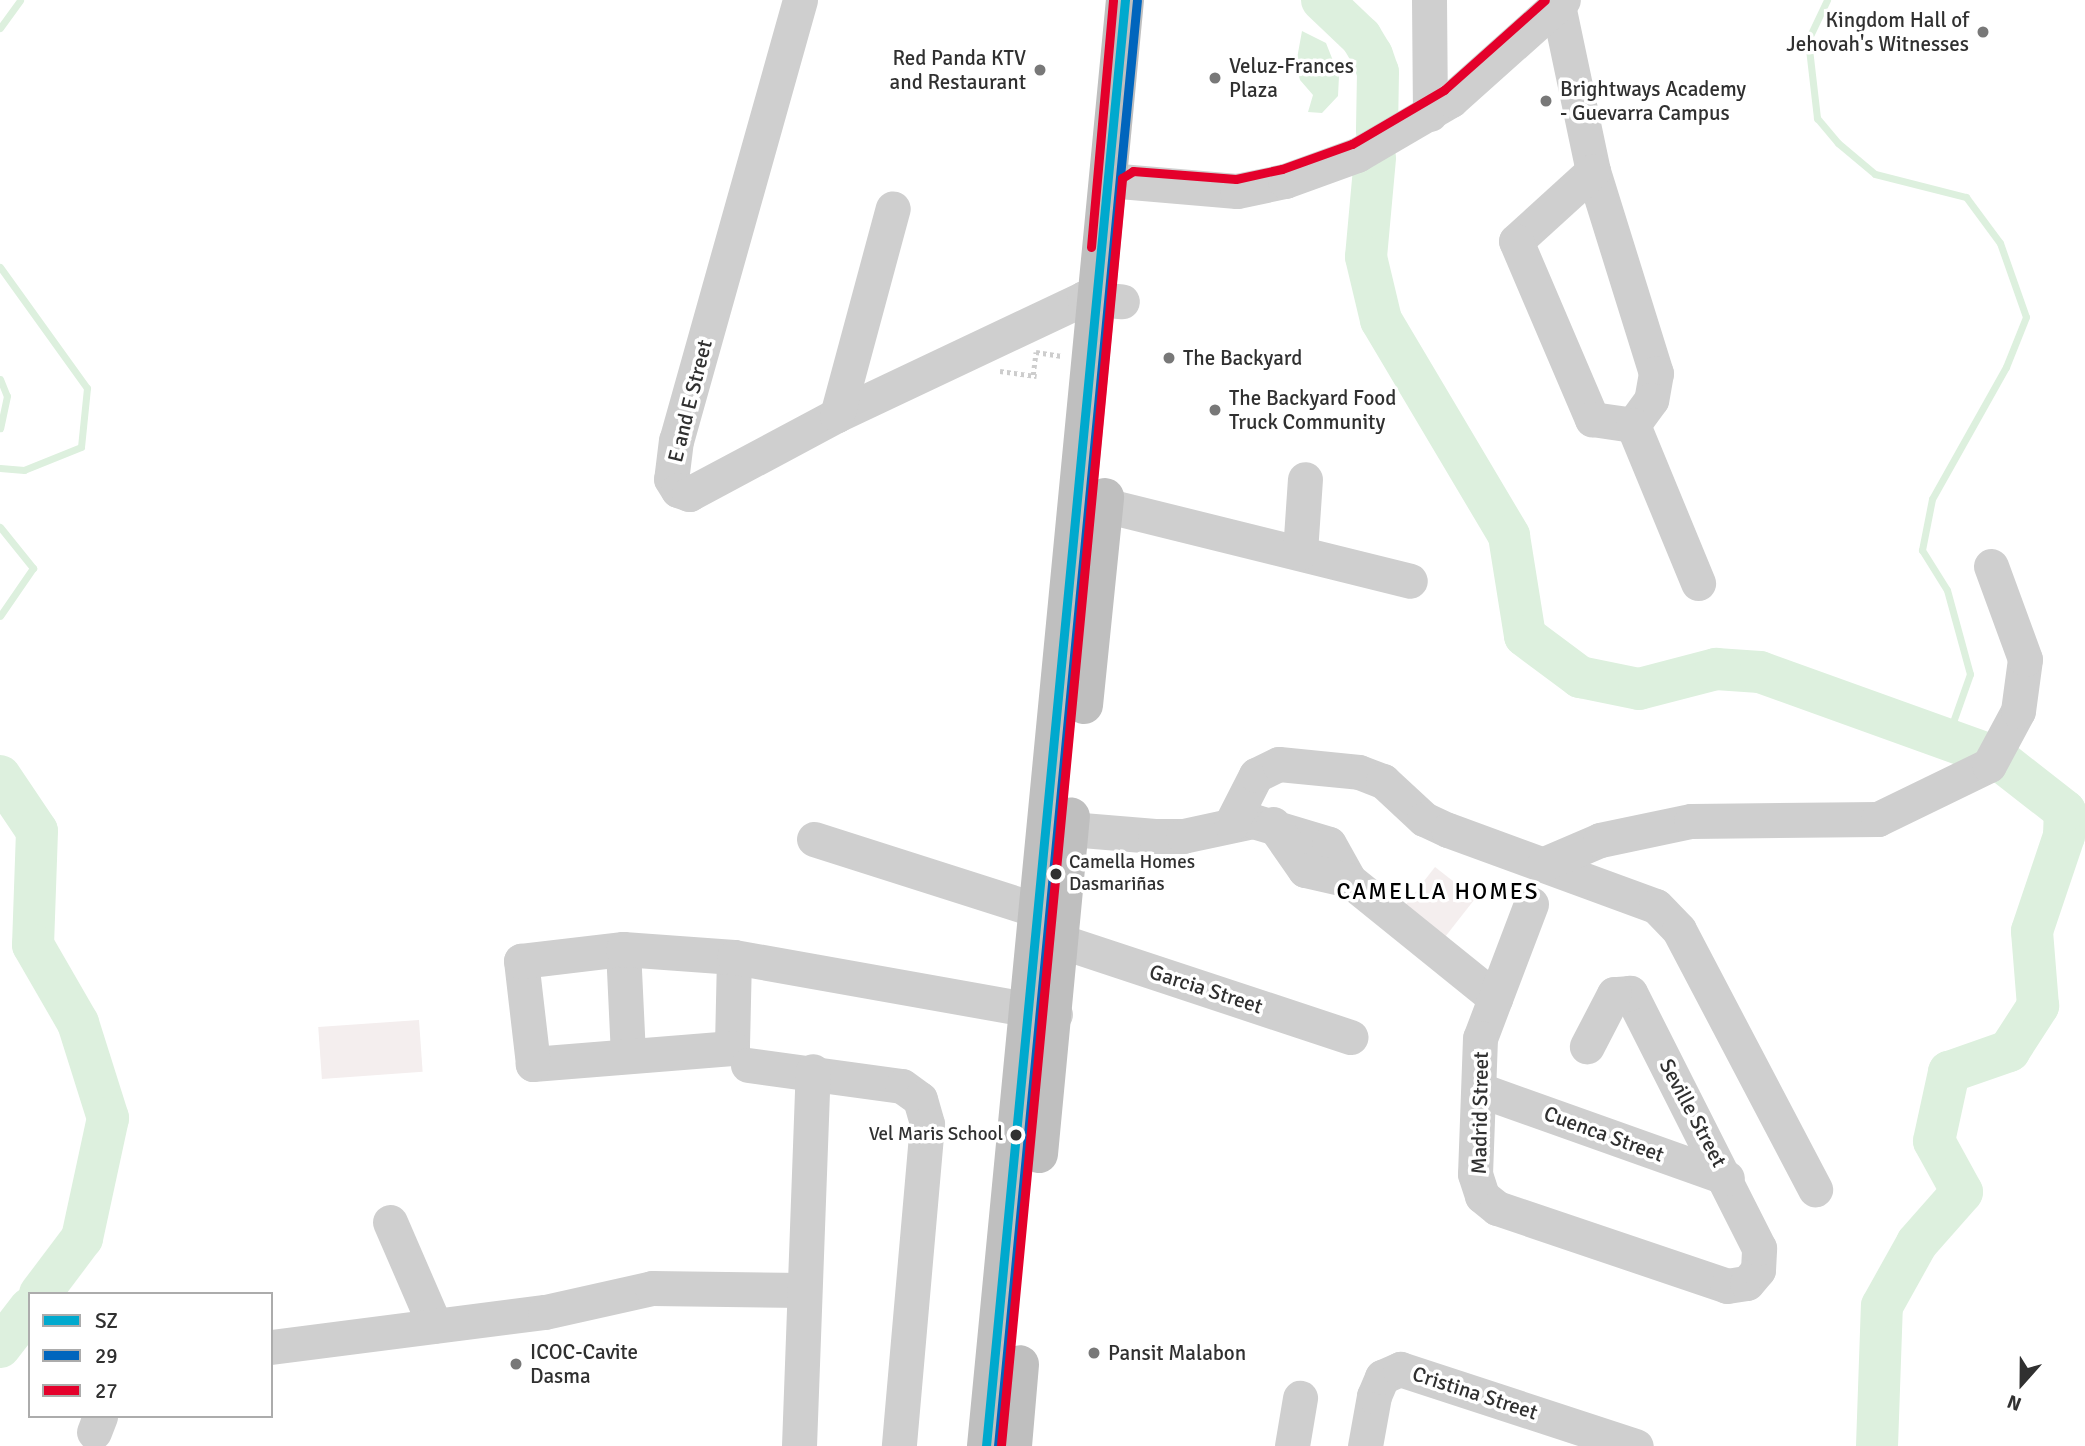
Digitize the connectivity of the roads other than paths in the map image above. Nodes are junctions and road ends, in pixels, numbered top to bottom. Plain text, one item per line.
1 (800, 0) edge
2 (1125, 0) edge
3 (1151, 0) edge
4 (1429, 0) edge
5 (1560, 2) edge
6 (1430, 114) junction
7 (1593, 171) junction
8 (1121, 182) junction
9 (893, 208) dead end
10 (1111, 301) junction
11 (837, 415) junction
12 (1633, 425) junction
13 (1305, 479) dead end
14 (1104, 505) junction
15 (1300, 552) junction
16 (1991, 566) dead end
17 (1410, 581) dead end
18 (1698, 583) dead end
19 (1081, 610) junction
20 (1231, 824) junction
21 (1057, 825) junction
22 (814, 839) dead end
23 (1544, 864) junction
24 (1531, 904) dead end
25 (1037, 910) junction
26 (1060, 941) junction
27 (623, 949) junction
28 (734, 957) junction
29 (1495, 998) junction
30 (1041, 1012) junction
31 (1352, 1037) dead end
32 (1587, 1046) dead end
33 (628, 1055) junction
34 (748, 1065) dead end
35 (813, 1071) junction
36 (1480, 1090) junction
37 (1727, 1178) junction
38 (1815, 1189) dead end
39 (390, 1222) dead end
40 (1727, 1286) joint
41 (803, 1290) junction
42 (435, 1326) junction
43 (273, 1348) edge
44 (1300, 1398) dead end
45 (799, 1446) edge
46 (806, 1446) edge
47 (899, 1446) edge
48 (986, 1446) edge
49 (1013, 1446) edge
50 (1292, 1446) edge
51 (1365, 1446) edge
52 (1636, 1446) edge

1 - 11 street, E and E Street
2 - 8 highway
3 - 8 highway
4 - 6 street
5 - 6 street
5 - 7 street
6 - 8 street
7 - 12 street
7 - 12 street
8 - 10 highway
9 - 11 street
10 - 11 street, E and E Street
10 - 14 highway
10 - 19 highway
12 - 18 street
13 - 15 street
14 - 15 street
14 - 19 highway
15 - 17 street
16 - 23 street
19 - 21 highway
20 - 21 street
20 - 23 street
20 - 29 street
21 - 25 highway
21 - 26 highway
22 - 25 street
23 - 38 street
24 - 29 street, Madrid Street
25 - 30 highway
26 - 30 highway
26 - 31 street, Garcia Street
27 - 28 street
27 - 33 street
27 - 33 street
28 - 30 street
28 - 33 street
29 - 36 street, Madrid Street
30 - 48 highway
30 - 49 highway
32 - 37 street, Seville Street
34 - 35 street
35 - 41 street
35 - 47 street
36 - 37 street, Cuenca Street
36 - 40 street, Madrid Street
37 - 40 street, Seville Street
39 - 42 street
41 - 42 street
41 - 45 street
42 - 43 street
44 - 50 street
45 - 46 street
51 - 52 street, Cristina Street

